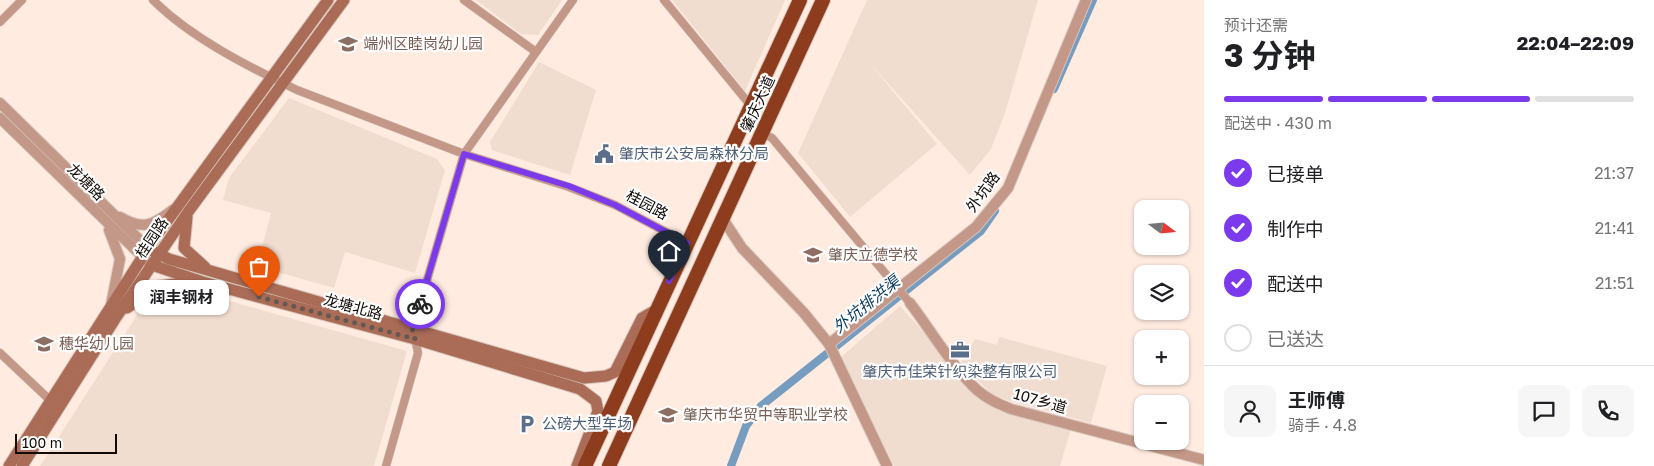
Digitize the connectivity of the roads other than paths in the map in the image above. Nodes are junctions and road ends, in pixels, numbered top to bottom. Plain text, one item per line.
1 (22, 0) edge
2 (153, 0) edge
3 (328, 0) edge
4 (344, 0) edge
5 (464, 0) edge
6 (573, 0) edge
7 (664, 0) edge
8 (800, 0) edge
9 (823, 0) edge
10 (1086, 0) edge
11 (0, 22) edge
12 (536, 52) junction
13 (270, 77) junction
14 (282, 82) junction
15 (0, 103) edge
16 (751, 106) junction
17 (0, 118) edge
18 (762, 133) junction
19 (464, 154) junction
20 (183, 208) junction
21 (110, 212) junction
22 (723, 219) junction
23 (105, 222) junction
24 (687, 243) junction
25 (144, 253) junction
26 (159, 254) junction
27 (152, 265) junction
28 (676, 266) junction
29 (210, 271) junction
30 (203, 282) junction
31 (899, 289) junction
32 (910, 303) joint
33 (656, 310) junction
34 (113, 314) junction
35 (414, 334) junction
36 (829, 344) junction
37 (664, 347) junction
38 (0, 353) edge
39 (582, 383) junction
40 (55, 404) junction
41 (600, 433) junction
42 (1204, 460) edge
43 (9, 466) edge
44 (22, 466) edge
45 (386, 466) edge
46 (577, 466) edge
47 (586, 466) edge
48 (601, 466) edge
49 (609, 466) edge
50 (887, 466) edge

1 - 11 street
2 - 13 street, 桂园路
3 - 13 main road
4 - 14 main road, 桂园路
5 - 12 street
6 - 12 street
7 - 16 street
8 - 16 highway, 肇庆大道
9 - 18 highway, 肇庆大道
10 - 31 street, 外坑路
12 - 19 street
13 - 14 street, 桂园路
13 - 20 main road
14 - 19 street, 桂园路
14 - 20 main road, 桂园路
15 - 21 street
16 - 24 highway, 肇庆大道
17 - 23 street, 龙塘路
18 - 22 highway, 肇庆大道
18 - 31 street
19 - 24 street, 桂园路
19 - 35 street
20 - 21 street
20 - 25 main road
20 - 26 main road, 桂园路
20 - 29 main road
21 - 25 street
22 - 36 street
22 - 37 highway, 肇庆大道
23 - 25 street, 龙塘路
23 - 34 street
24 - 28 highway, 肇庆大道
25 - 26 main road, 龙塘北路
25 - 27 street, 龙塘路
25 - 34 main road
26 - 27 main road, 桂园路
26 - 29 main road, 龙塘北路
27 - 30 main road
27 - 34 main road, 桂园路
28 - 33 highway, 肇庆大道
28 - 37 highway
29 - 35 main road, 龙塘北路
30 - 34 main road
30 - 35 main road, 龙塘北路
31 - 32 street
31 - 36 street, 外坑路
32 - 42 street, 107乡道
33 - 39 main road
33 - 41 highway, 肇庆大道
34 - 40 main road, 桂园路
35 - 39 main road, 龙塘北路
35 - 45 street
36 - 50 street
37 - 49 highway, 肇庆大道
38 - 40 street
39 - 46 main road
40 - 43 main road
40 - 44 main road, 桂园路
41 - 47 highway, 肇庆大道
41 - 48 highway

